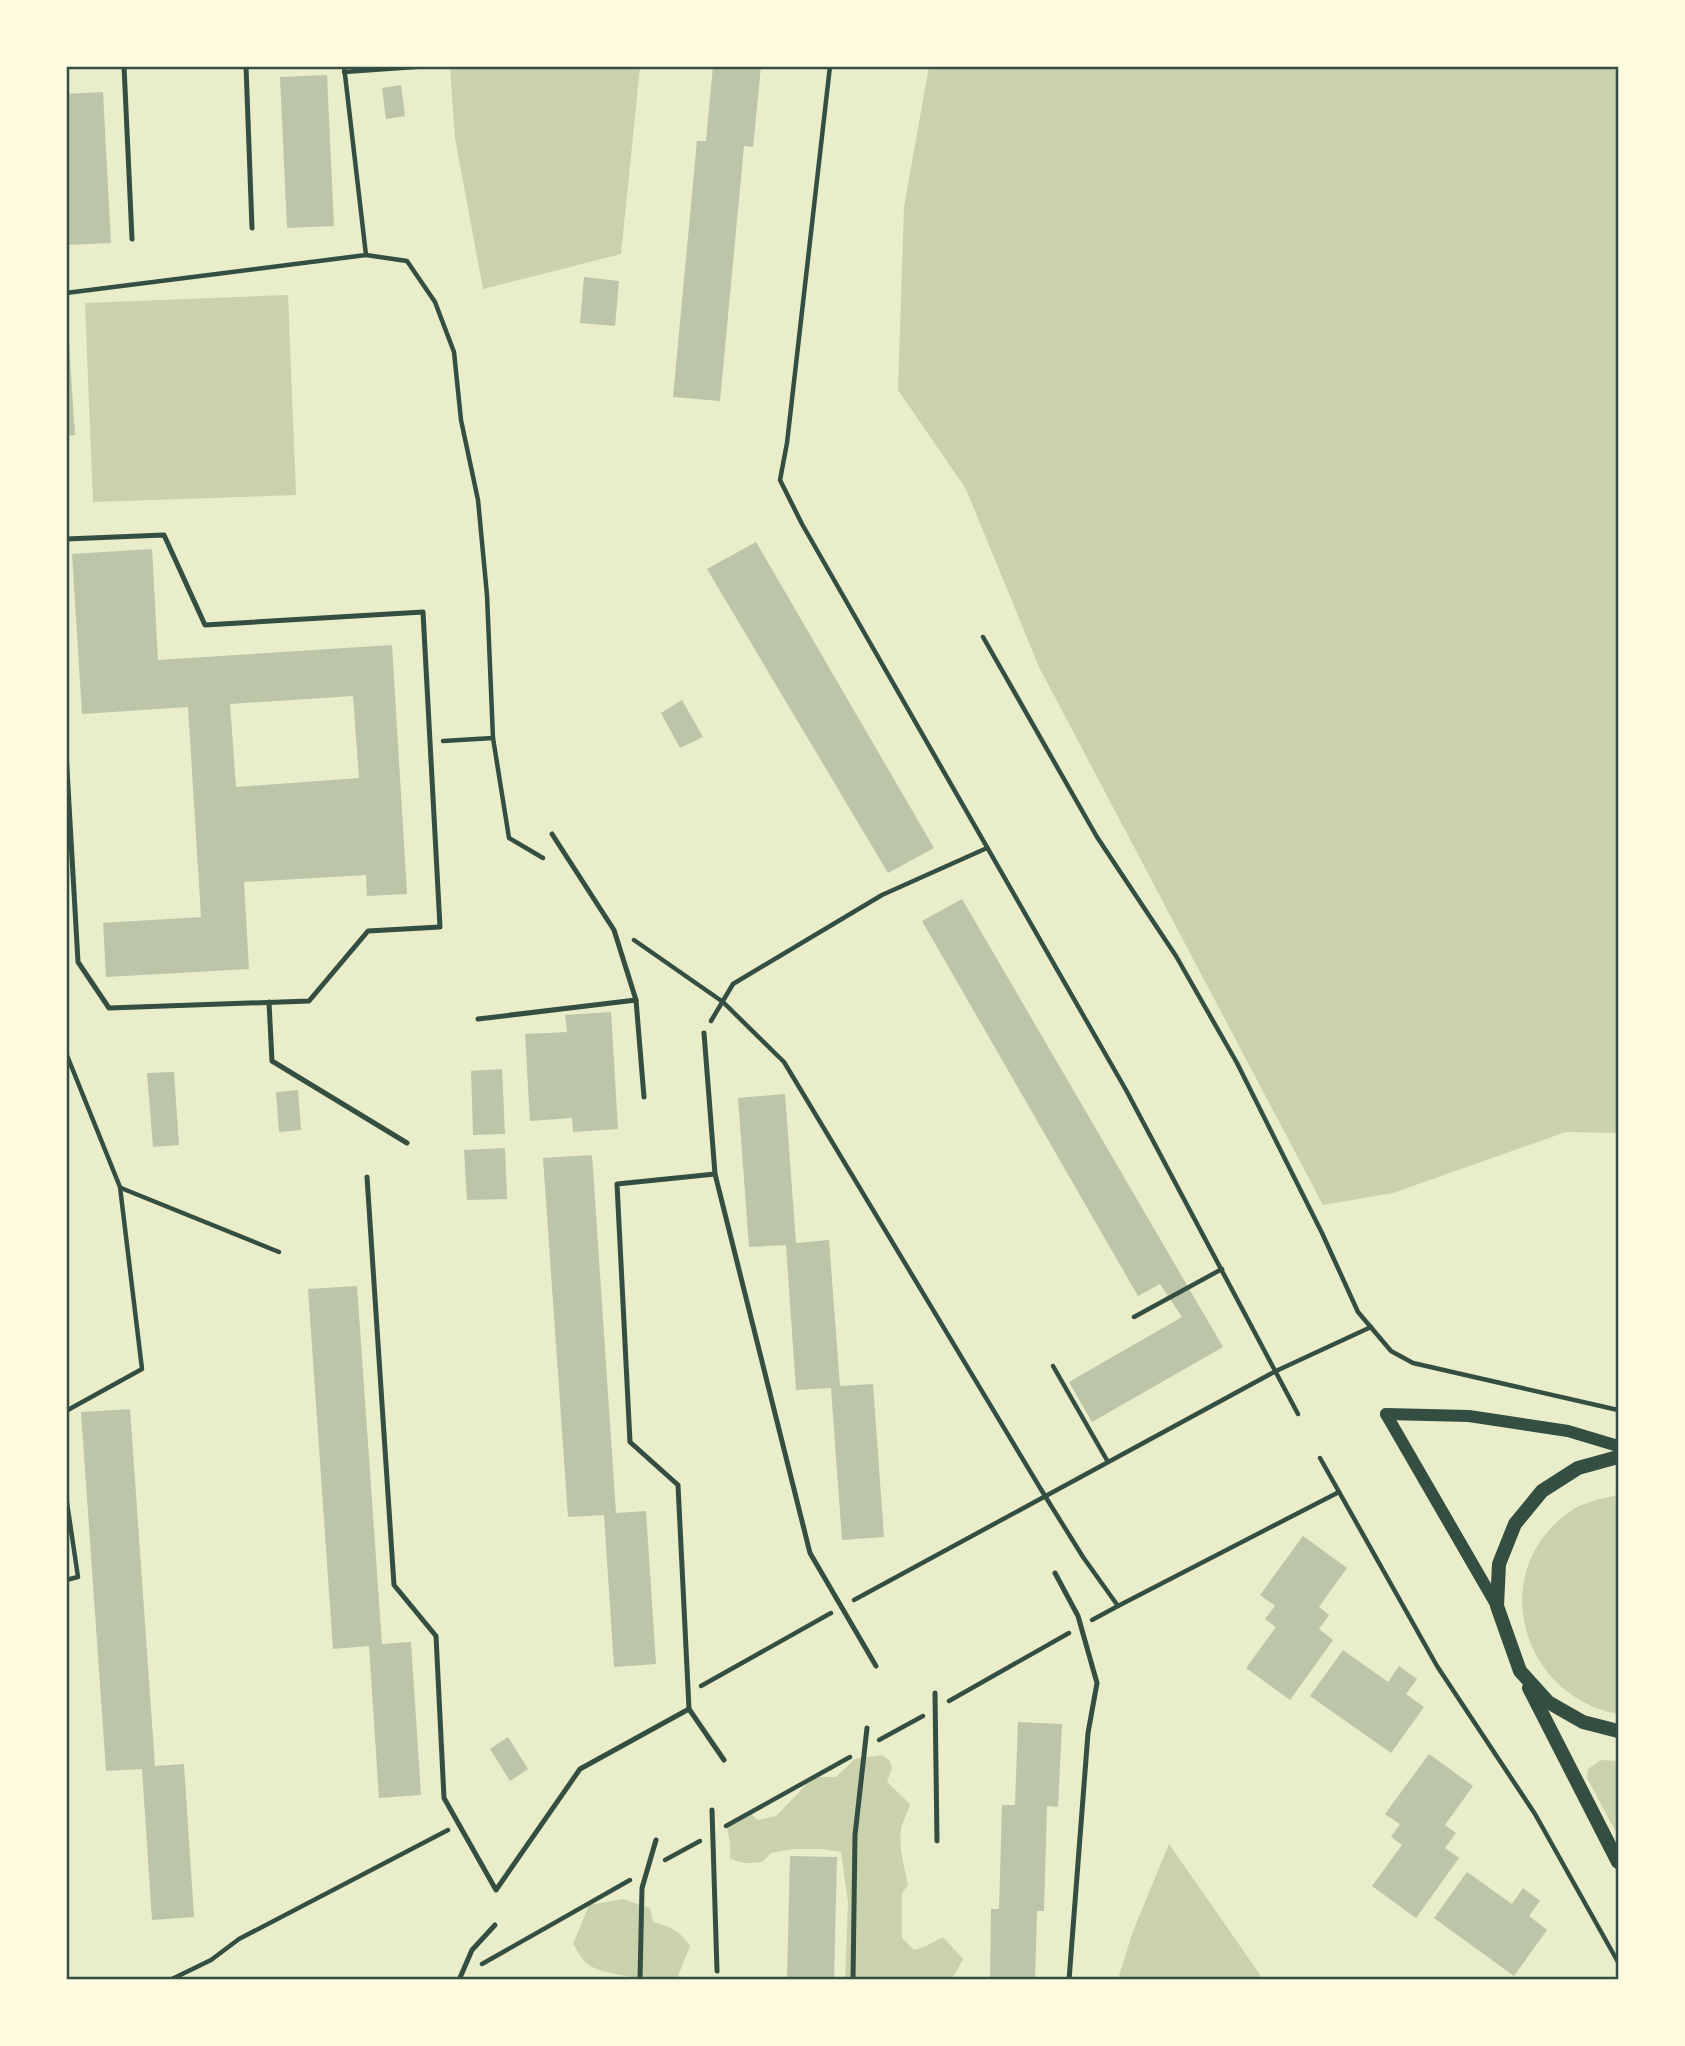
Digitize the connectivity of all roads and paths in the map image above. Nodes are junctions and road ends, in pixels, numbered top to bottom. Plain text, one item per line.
1 (124, 66) edge
2 (246, 66) edge
3 (429, 66) edge
4 (830, 66) edge
5 (344, 69) edge
6 (252, 228) dead end
7 (132, 239) dead end
8 (366, 255) junction
9 (66, 293) edge
10 (66, 539) edge
11 (983, 638) dead end
12 (493, 738) junction
13 (430, 742) junction
14 (66, 752) edge
15 (552, 834) dead end
16 (987, 848) junction
17 (543, 859) dead end
18 (626, 935) dead end
19 (636, 1000) junction
20 (270, 1002) junction
21 (723, 1002) junction
22 (478, 1019) dead end
23 (704, 1033) joint
24 (66, 1053) edge
25 (644, 1097) dead end
26 (407, 1143) dead end
27 (715, 1174) junction
28 (367, 1177) dead end
29 (120, 1188) junction
30 (279, 1252) dead end
31 (1222, 1269) junction
32 (1134, 1317) dead end
33 (1371, 1327) junction
34 (1053, 1366) dead end
35 (1276, 1371) junction
36 (66, 1410) edge
37 (1619, 1410) edge
38 (1298, 1415) dead end
39 (1619, 1446) edge
40 (1619, 1457) edge
41 (1320, 1458) dead end
42 (1108, 1462) junction
43 (1339, 1492) junction
44 (66, 1496) edge
45 (1045, 1496) junction
46 (1055, 1573) dead end
47 (66, 1580) edge
48 (842, 1606) junction
49 (1118, 1606) junction
50 (1497, 1606) junction
51 (1081, 1626) junction
52 (876, 1665) dead end
53 (1520, 1671) junction
54 (935, 1693) dead end
55 (688, 1694) junction
56 (689, 1709) junction
57 (935, 1709) junction
58 (867, 1728) dead end
59 (1619, 1731) edge
60 (865, 1748) junction
61 (724, 1760) dead end
62 (712, 1810) dead end
63 (458, 1824) junction
64 (713, 1833) junction
65 (656, 1840) dead end
66 (937, 1841) dead end
67 (1619, 1862) edge
68 (647, 1871) junction
69 (495, 1926) dead end
70 (1619, 1962) edge
71 (718, 1971) dead end
72 (183, 1976) edge
73 (460, 1978) edge
74 (170, 1979) edge
75 (640, 1979) edge
76 (853, 1979) edge
77 (1069, 1979) edge

1 - 7 lane
2 - 6 lane
3 - 5 path
4 - 16 path
5 - 8 path
8 - 9 path
8 - 12 path
10 - 13 lane
11 - 33 path
12 - 13 path
12 - 17 path
13 - 20 lane
14 - 20 lane
15 - 19 lane
16 - 21 path
16 - 31 path
18 - 21 path
19 - 22 lane
19 - 25 lane
20 - 26 lane
21 - 23 path
21 - 45 path
23 - 27 lane
24 - 29 path
27 - 48 lane
27 - 55 lane
28 - 63 lane
29 - 30 path
29 - 36 path
31 - 32 path
31 - 35 path
33 - 35 path
33 - 37 path
34 - 42 path
35 - 38 path
35 - 42 path
39 - 50 street
40 - 50 main road
41 - 43 path
42 - 45 path
43 - 49 path
43 - 70 path
44 - 47 path
45 - 48 path
45 - 49 path
46 - 51 lane
48 - 52 lane
48 - 55 path
49 - 51 path
50 - 53 main road
51 - 57 path
51 - 77 lane
53 - 59 main road
53 - 67 main road
54 - 57 lane
55 - 56 lane
56 - 61 lane
56 - 63 lane
57 - 60 path
57 - 66 lane
58 - 60 lane
60 - 64 path
60 - 76 lane
62 - 64 lane
63 - 72 path
64 - 68 path
64 - 71 lane
65 - 68 lane
68 - 73 path
68 - 75 lane
69 - 73 lane
72 - 74 path

